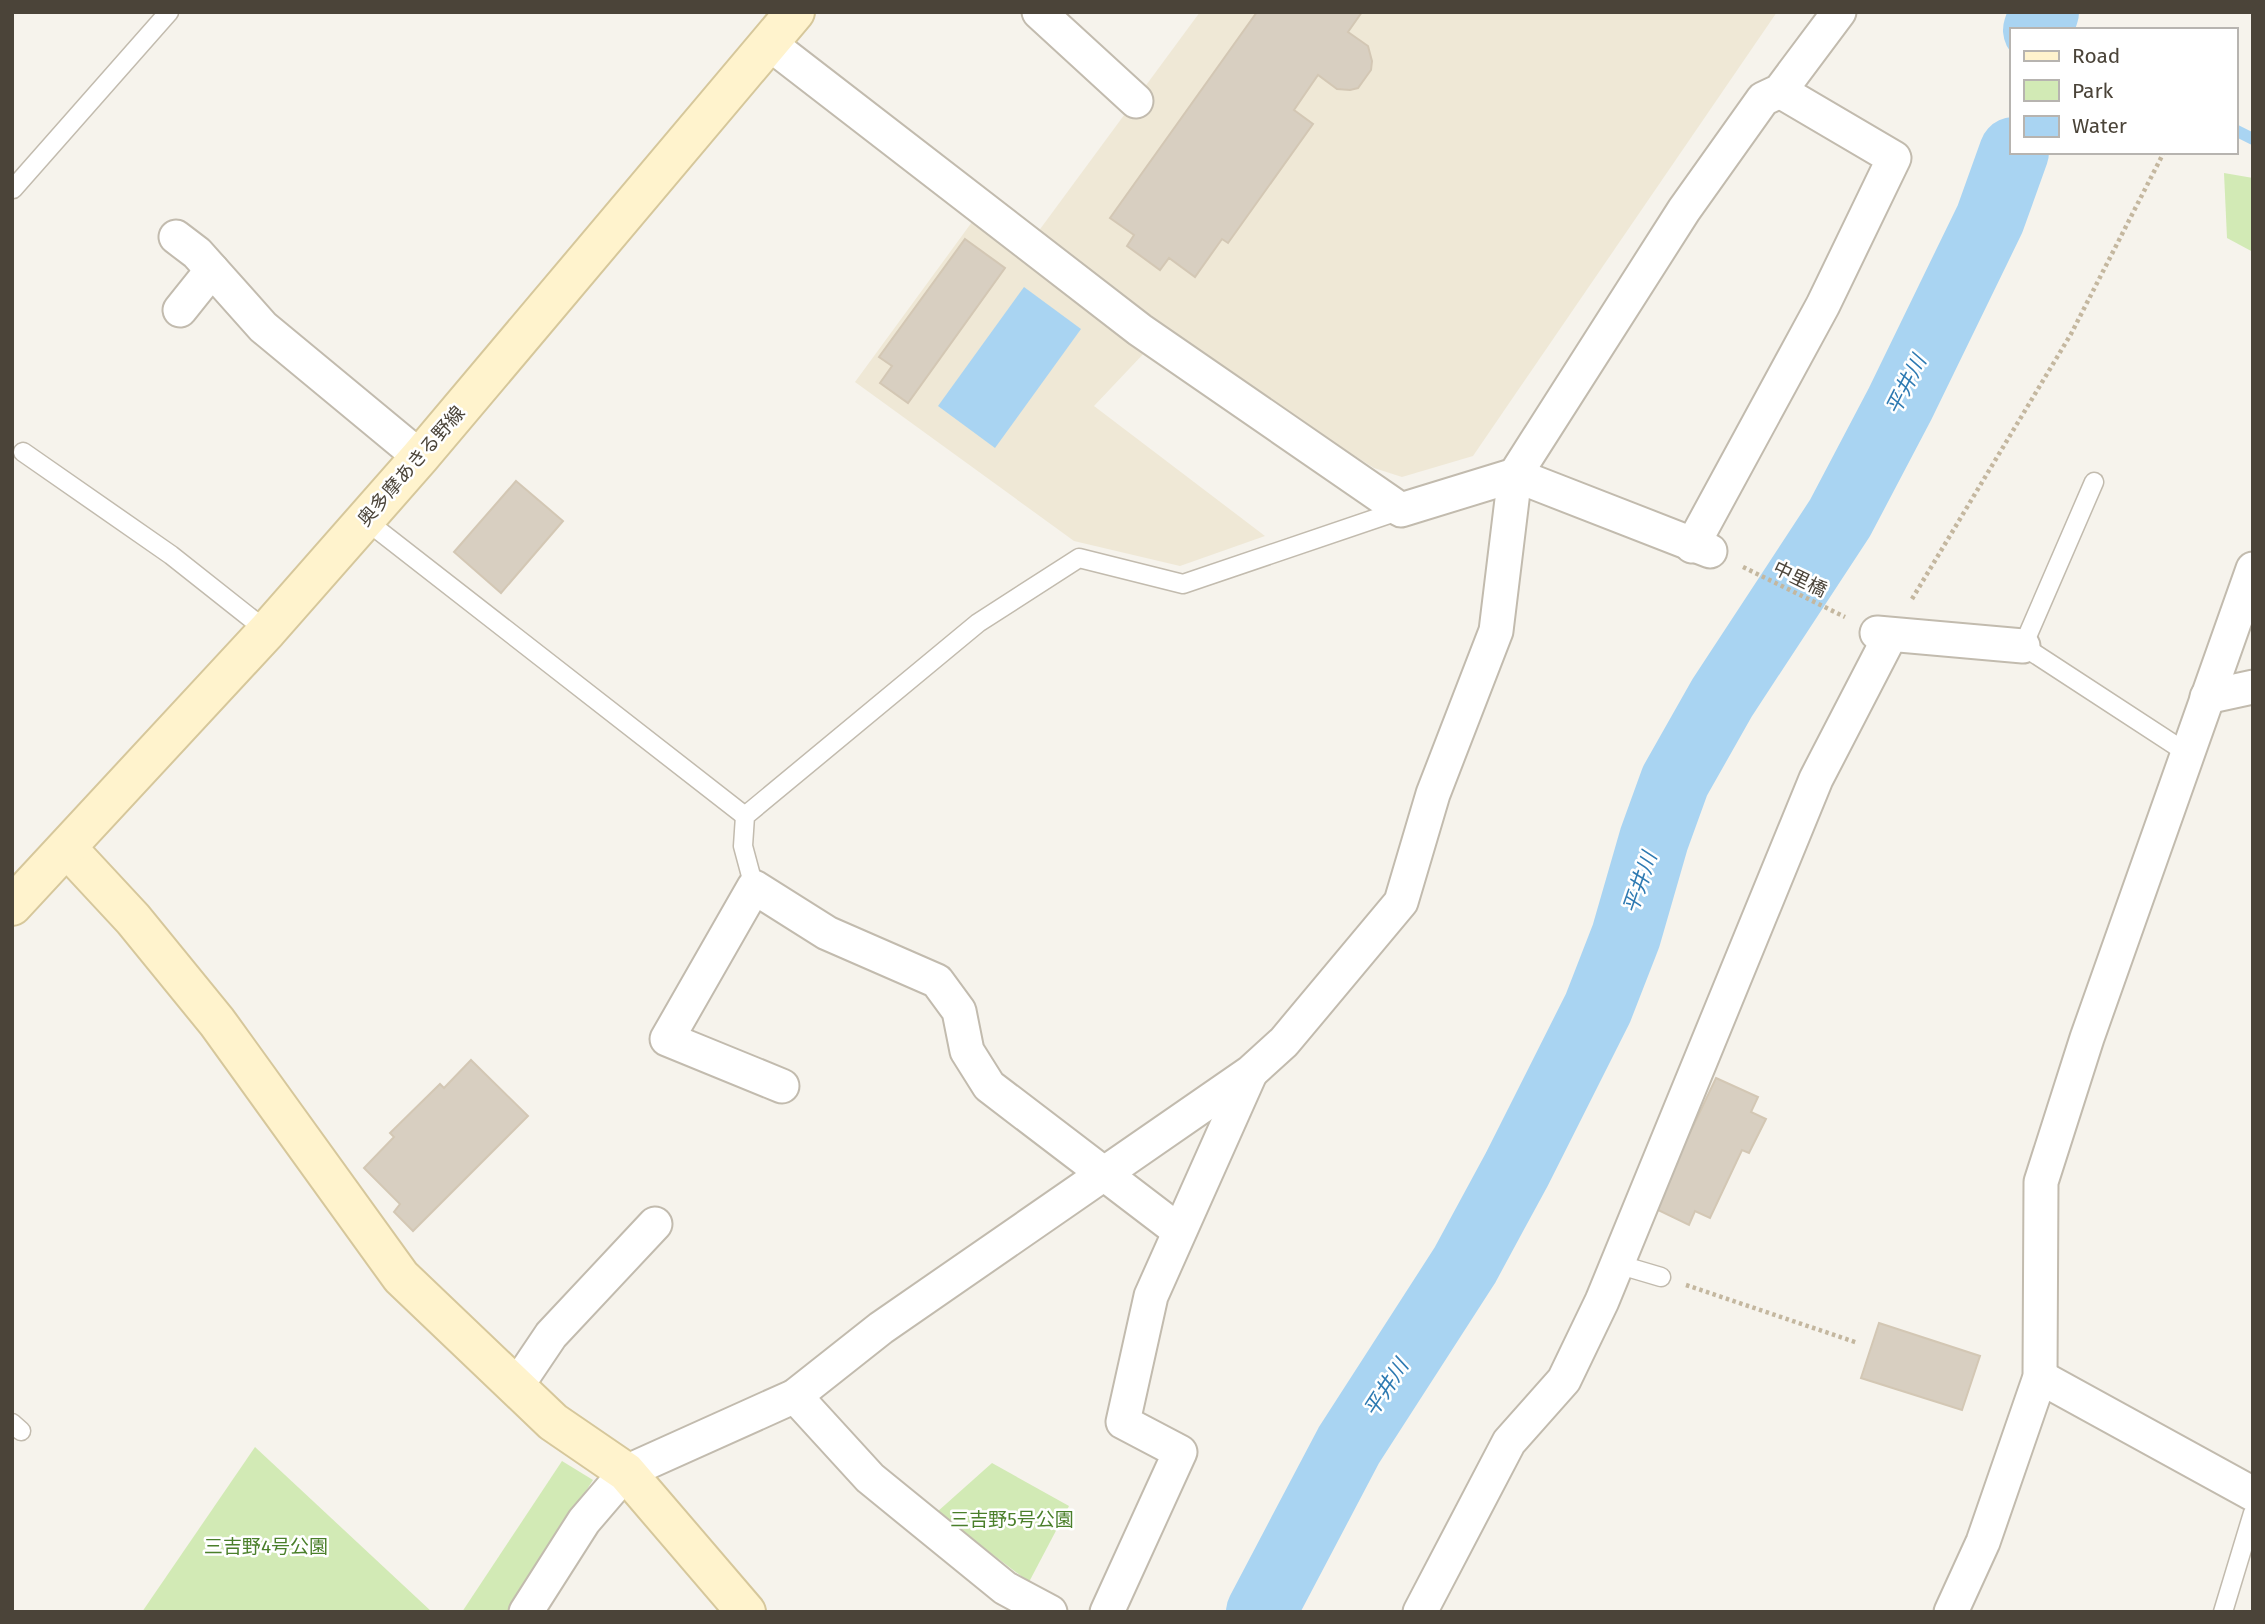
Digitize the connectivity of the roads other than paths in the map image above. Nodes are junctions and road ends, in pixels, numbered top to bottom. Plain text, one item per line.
1 (169, 12) edge
2 (795, 12) edge
3 (1039, 12) edge
4 (1839, 12) edge
5 (770, 44) junction
6 (1780, 91) junction
7 (1136, 101) dead end
8 (13, 190) edge
9 (176, 237) dead end
10 (212, 270) junction
11 (180, 310) dead end
12 (23, 452) dead end
13 (420, 457) junction
14 (1515, 475) junction
15 (2094, 482) dead end
16 (1401, 510) junction
17 (364, 519) junction
18 (2253, 569) edge
19 (267, 631) junction
20 (2023, 646) junction
21 (2253, 687) edge
22 (2207, 697) junction
23 (2187, 753) junction
24 (745, 816) junction
25 (67, 848) junction
26 (754, 887) junction
27 (12, 906) edge
28 (1251, 1072) junction
29 (782, 1086) dead end
30 (1105, 1174) junction
31 (655, 1224) dead end
32 (1179, 1231) junction
33 (1617, 1264) junction
34 (1661, 1277) road end
35 (2040, 1377) junction
36 (516, 1387) junction
37 (796, 1396) junction
38 (626, 1472) junction
39 (2253, 1494) edge
40 (2253, 1513) edge
41 (729, 1605) edge
42 (526, 1612) edge
43 (1049, 1612) edge
44 (1107, 1612) edge
45 (1420, 1612) edge
46 (1951, 1612) edge
47 (2224, 1612) edge

1 - 8 lane
2 - 5 main road, 奥多摩あきる野線
3 - 7 street
4 - 6 street
5 - 13 main road, 奥多摩あきる野線
5 - 16 street
6 - 14 street
6 - 14 street
9 - 10 street
10 - 11 street
10 - 13 street
12 - 19 lane
13 - 17 main road, 奥多摩あきる野線
14 - 16 street
14 - 28 street
15 - 20 lane
16 - 24 lane
17 - 19 main road, 奥多摩あきる野線
17 - 24 lane
18 - 22 street
19 - 25 main road, 奥多摩あきる野線
20 - 23 lane
20 - 33 street
21 - 22 street
22 - 23 street
23 - 35 street
24 - 26 lane
25 - 27 main road, 奥多摩あきる野線
25 - 36 main road
26 - 29 street
26 - 30 street
28 - 30 street
28 - 32 street
30 - 32 street
30 - 37 street
31 - 36 street
32 - 44 street
33 - 34 lane
33 - 45 street
35 - 39 street
35 - 46 street
36 - 38 main road
37 - 38 street
37 - 43 street
38 - 41 main road
38 - 42 street
40 - 47 lane

